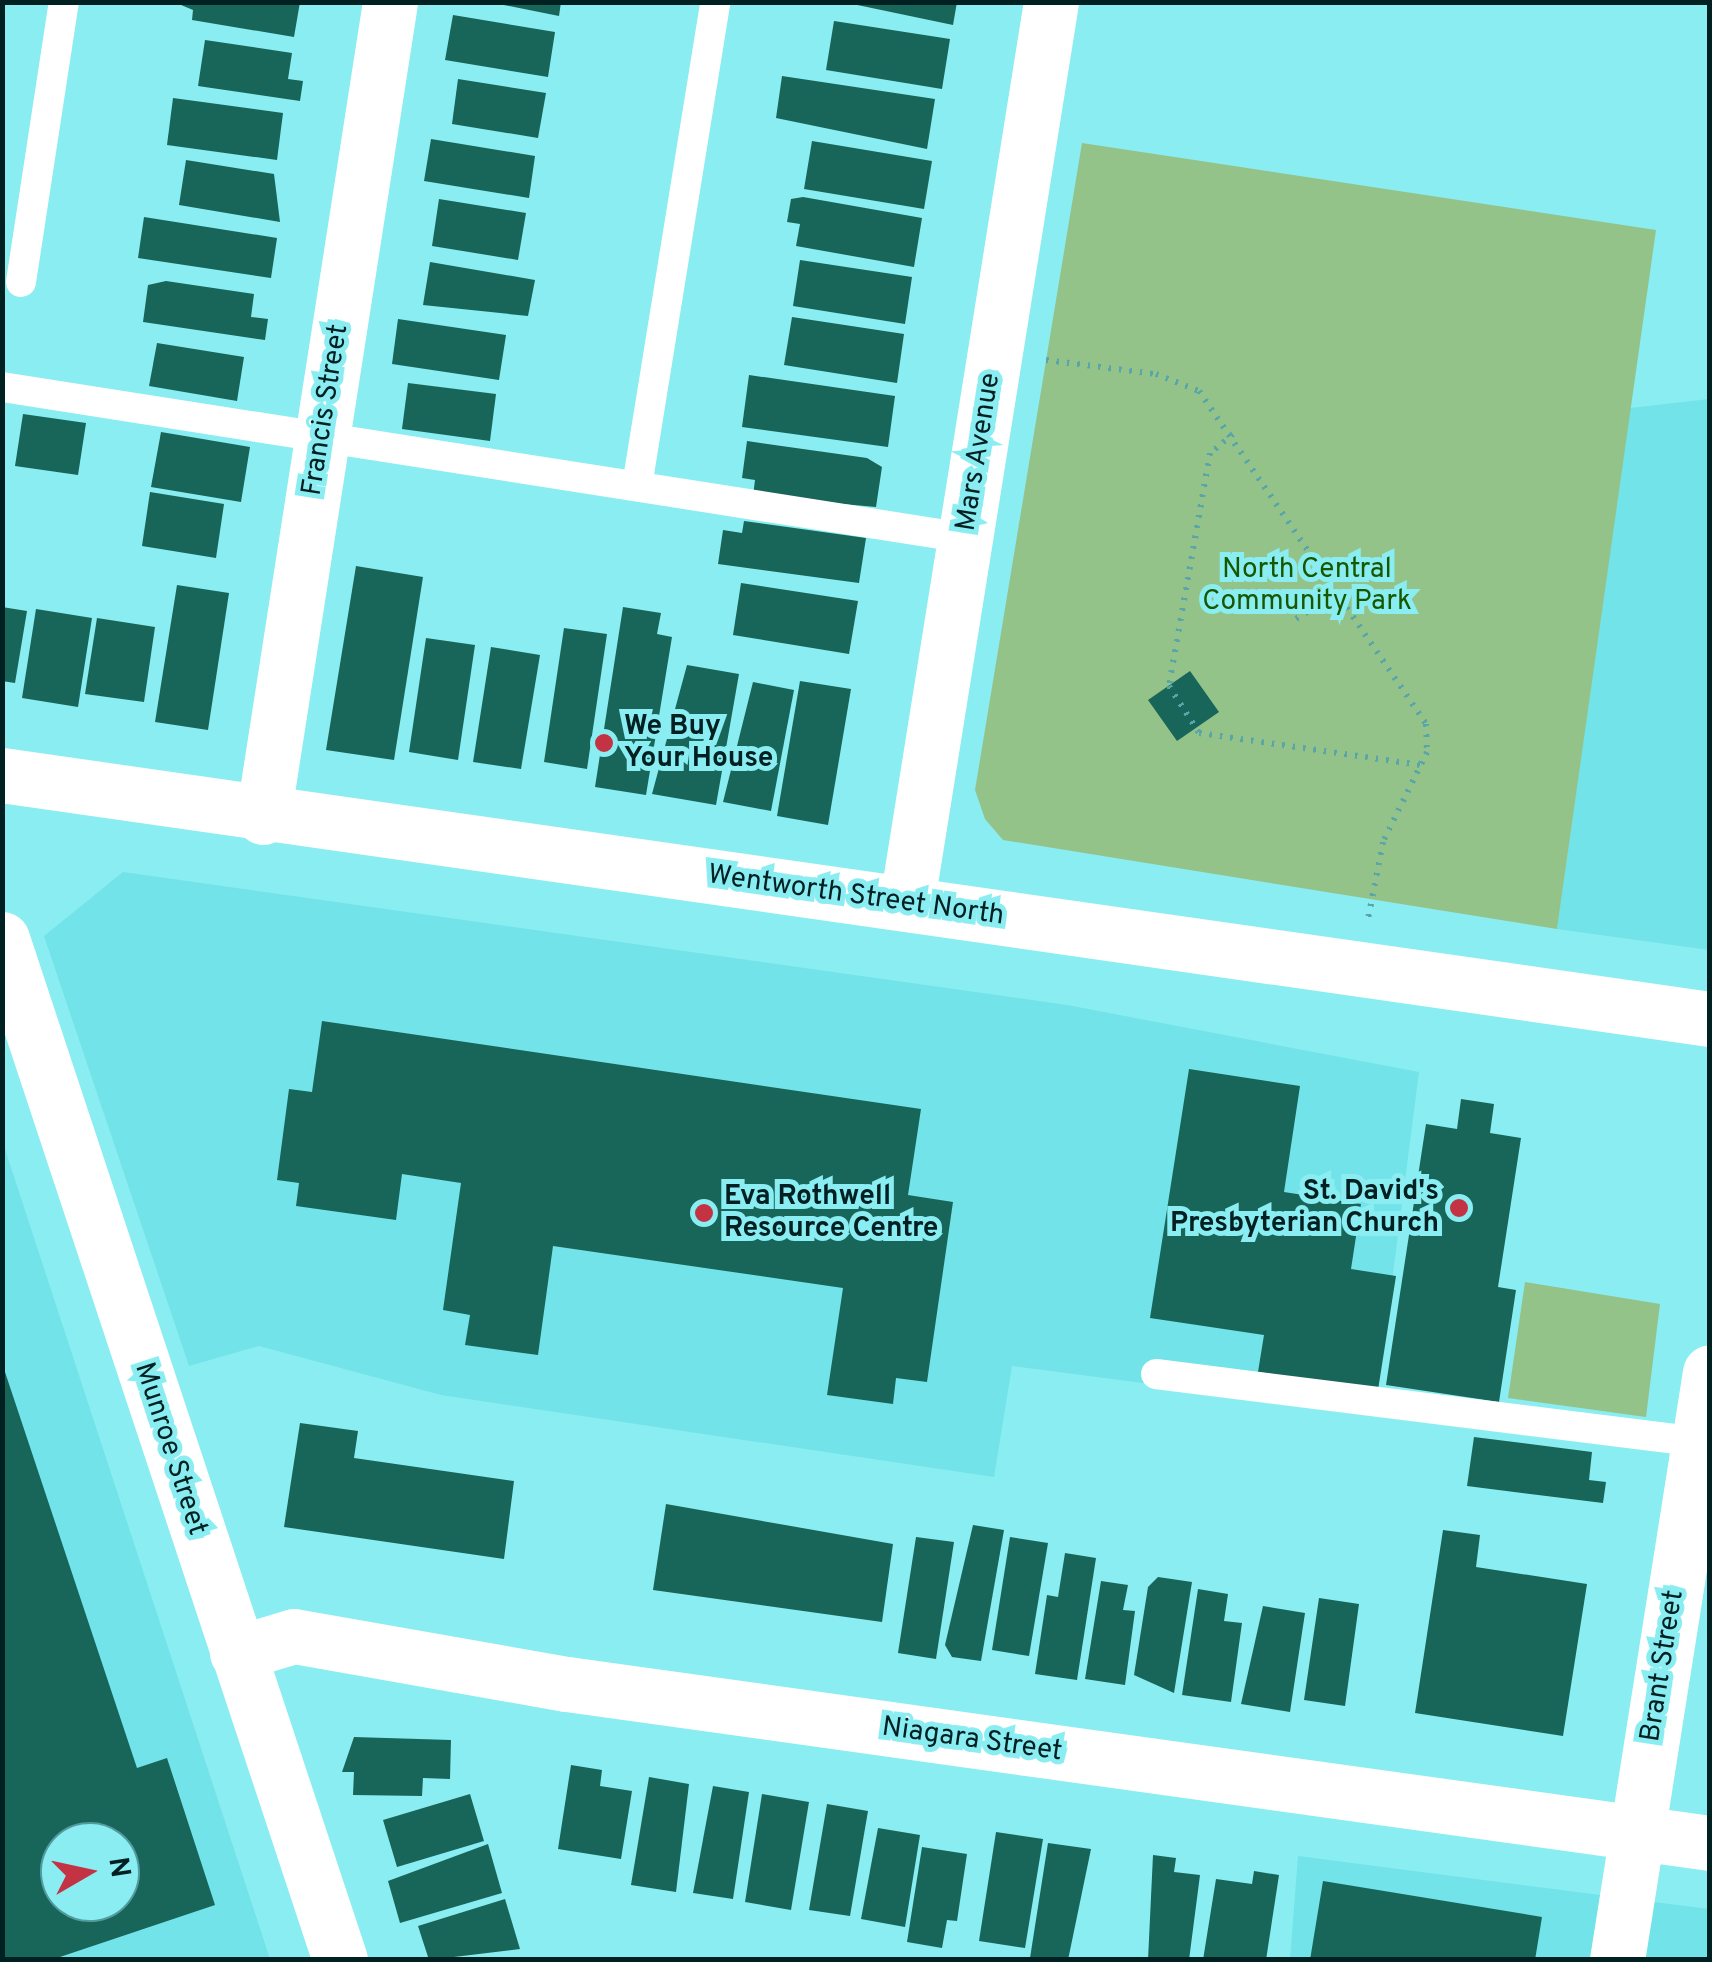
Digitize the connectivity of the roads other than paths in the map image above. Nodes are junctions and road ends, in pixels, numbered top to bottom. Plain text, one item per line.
1 (64, 2) edge
2 (390, 2) edge
3 (714, 2) edge
4 (1051, 2) edge
5 (21, 282) dead end
6 (2, 387) edge
7 (322, 439) junction
8 (637, 486) junction
9 (964, 538) junction
10 (2, 774) edge
11 (263, 817) junction
12 (907, 900) junction
13 (2, 939) edge
14 (1710, 1019) edge
15 (1710, 1372) edge
16 (1156, 1374) dead end
17 (1698, 1442) junction
18 (237, 1652) junction
19 (1636, 1832) junction
20 (1710, 1843) edge
21 (340, 1960) edge
22 (1616, 1960) edge

1 - 5 lane
2 - 7 street, Francis Street
3 - 8 lane
4 - 9 street, Mars Avenue
6 - 7 lane
7 - 8 lane
7 - 11 street, Francis Street
8 - 9 lane
9 - 12 street, Mars Avenue
10 - 11 street, Wentworth Street North
11 - 12 street, Wentworth Street North
12 - 14 street, Wentworth Street North
13 - 18 street, Munroe Street
15 - 17 street, Brant Street
16 - 17 lane
17 - 19 street, Brant Street
18 - 19 street, Niagara Street
18 - 21 street, Munroe Street
19 - 20 street, Niagara Street
19 - 22 street, Brant Street

